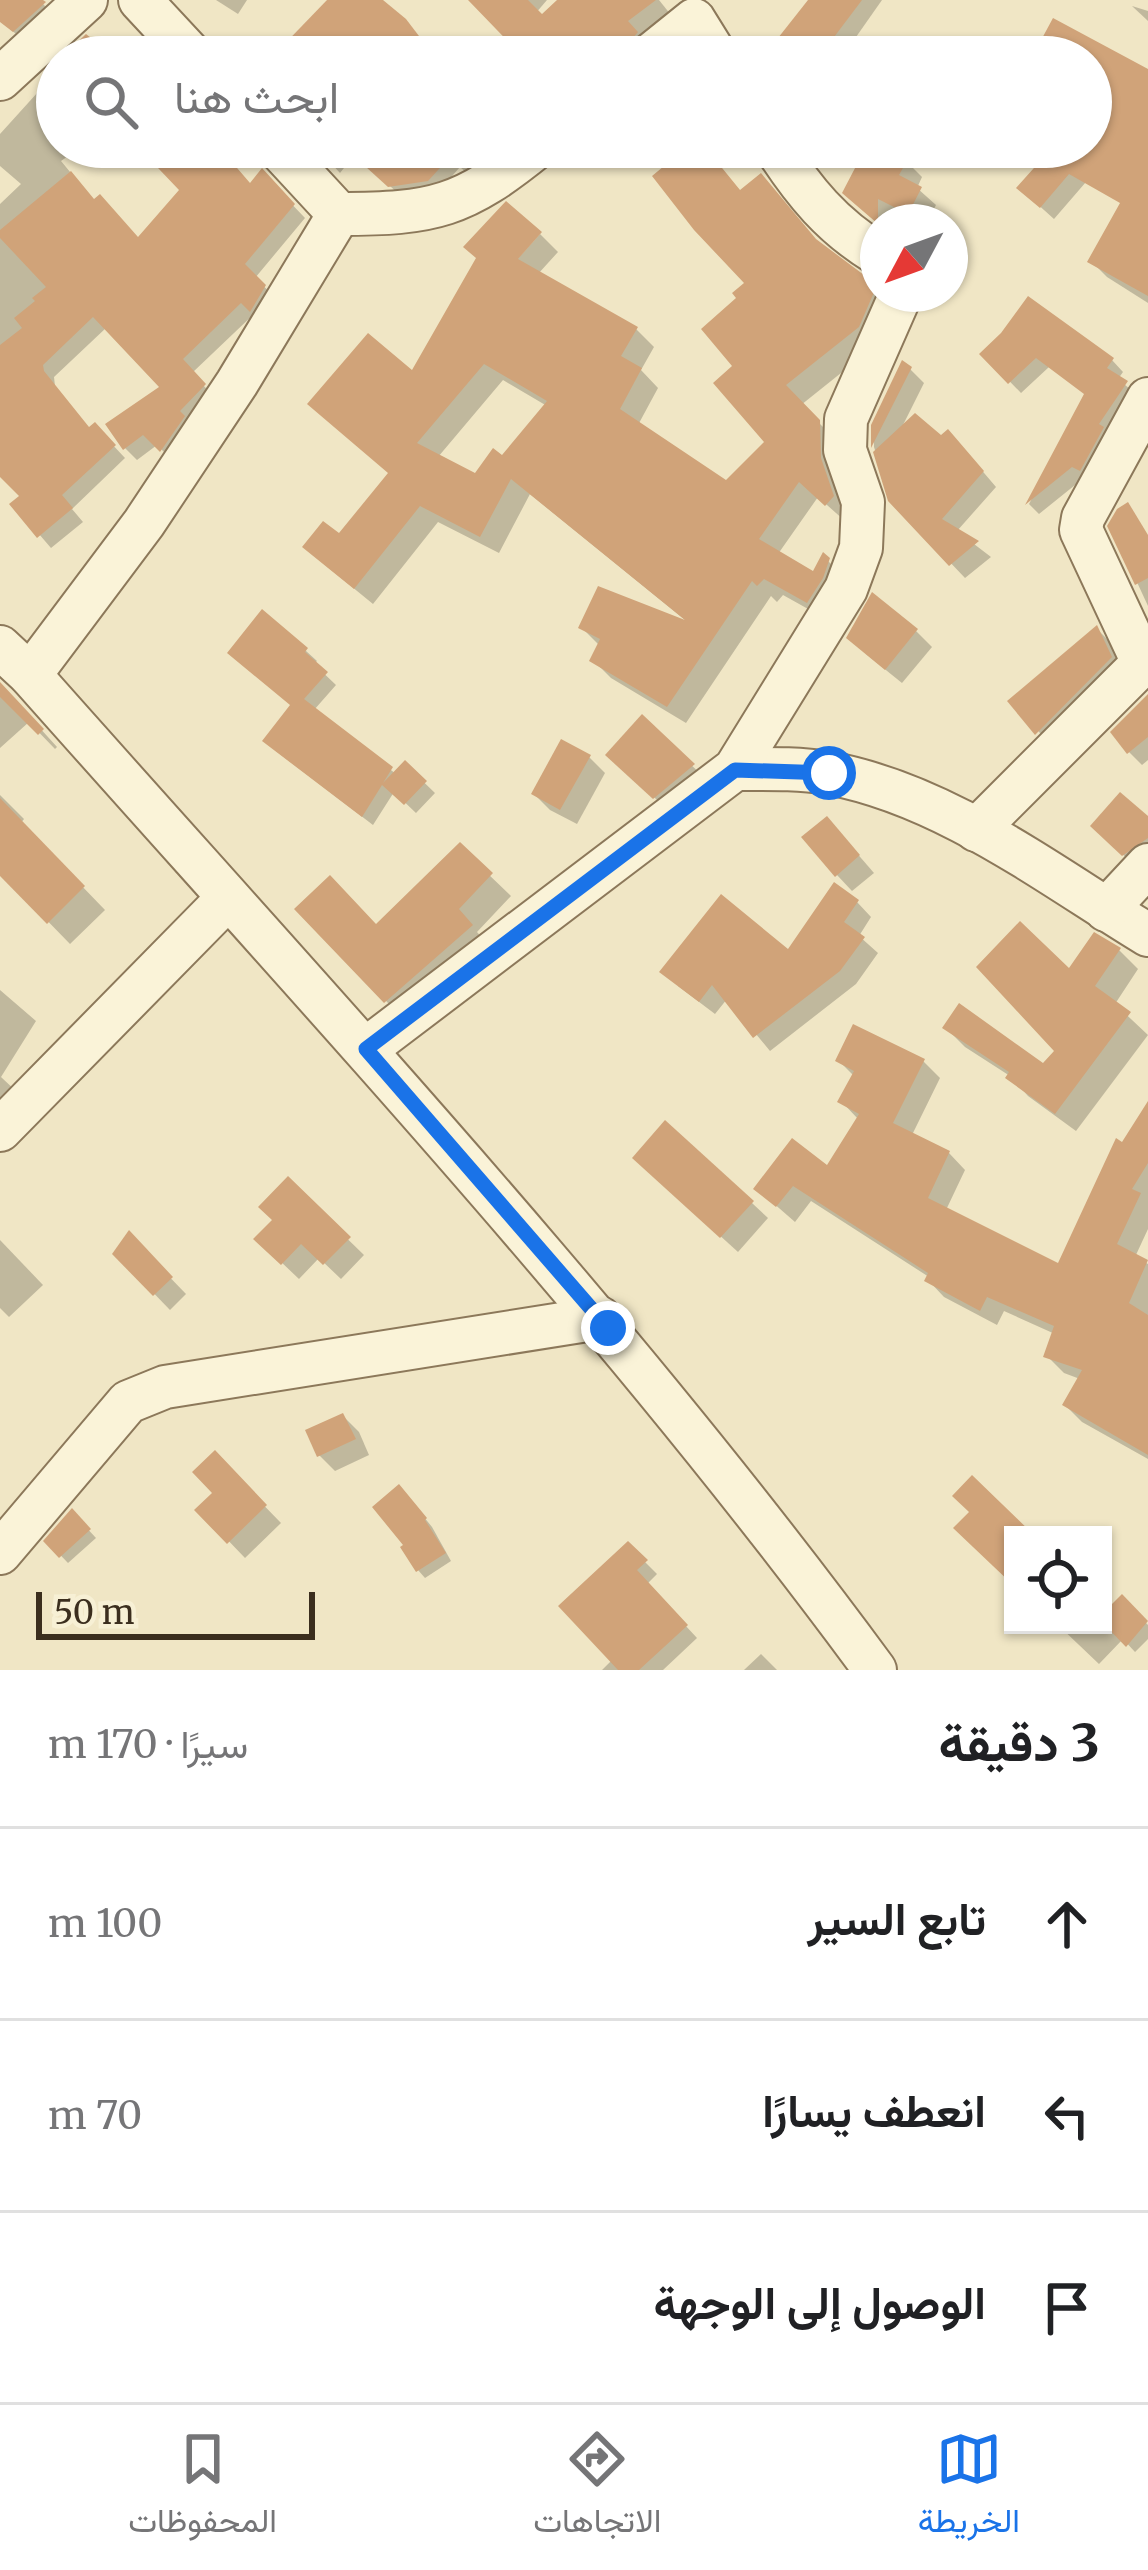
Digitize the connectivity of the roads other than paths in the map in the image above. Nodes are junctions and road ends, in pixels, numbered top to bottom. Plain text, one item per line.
1 (140, 0) edge
2 (64, 6) edge
3 (703, 10) edge
4 (38, 36) edge
5 (173, 36) edge
6 (673, 36) edge
7 (36, 38) edge
8 (0, 79) edge
9 (296, 168) edge
10 (508, 168) edge
11 (788, 168) edge
12 (339, 214) junction
13 (860, 241) edge
14 (894, 312) edge
15 (1148, 399) edge
16 (15, 661) edge
17 (735, 770) junction
18 (976, 830) junction
19 (1148, 865) edge
20 (228, 898) junction
21 (1106, 910) junction
22 (1148, 935) edge
23 (366, 1049) junction
24 (0, 1130) edge
25 (600, 1318) junction
26 (0, 1553) edge
27 (875, 1670) edge

1 - 5 street
2 - 4 street
3 - 6 street
7 - 8 street
9 - 12 street
10 - 12 street
11 - 13 street
12 - 16 street
14 - 17 street
15 - 18 street
16 - 20 street
17 - 18 street
17 - 23 street
18 - 21 street
19 - 21 street
20 - 23 street
20 - 24 street
21 - 22 street
23 - 25 street
25 - 26 street
25 - 27 street

